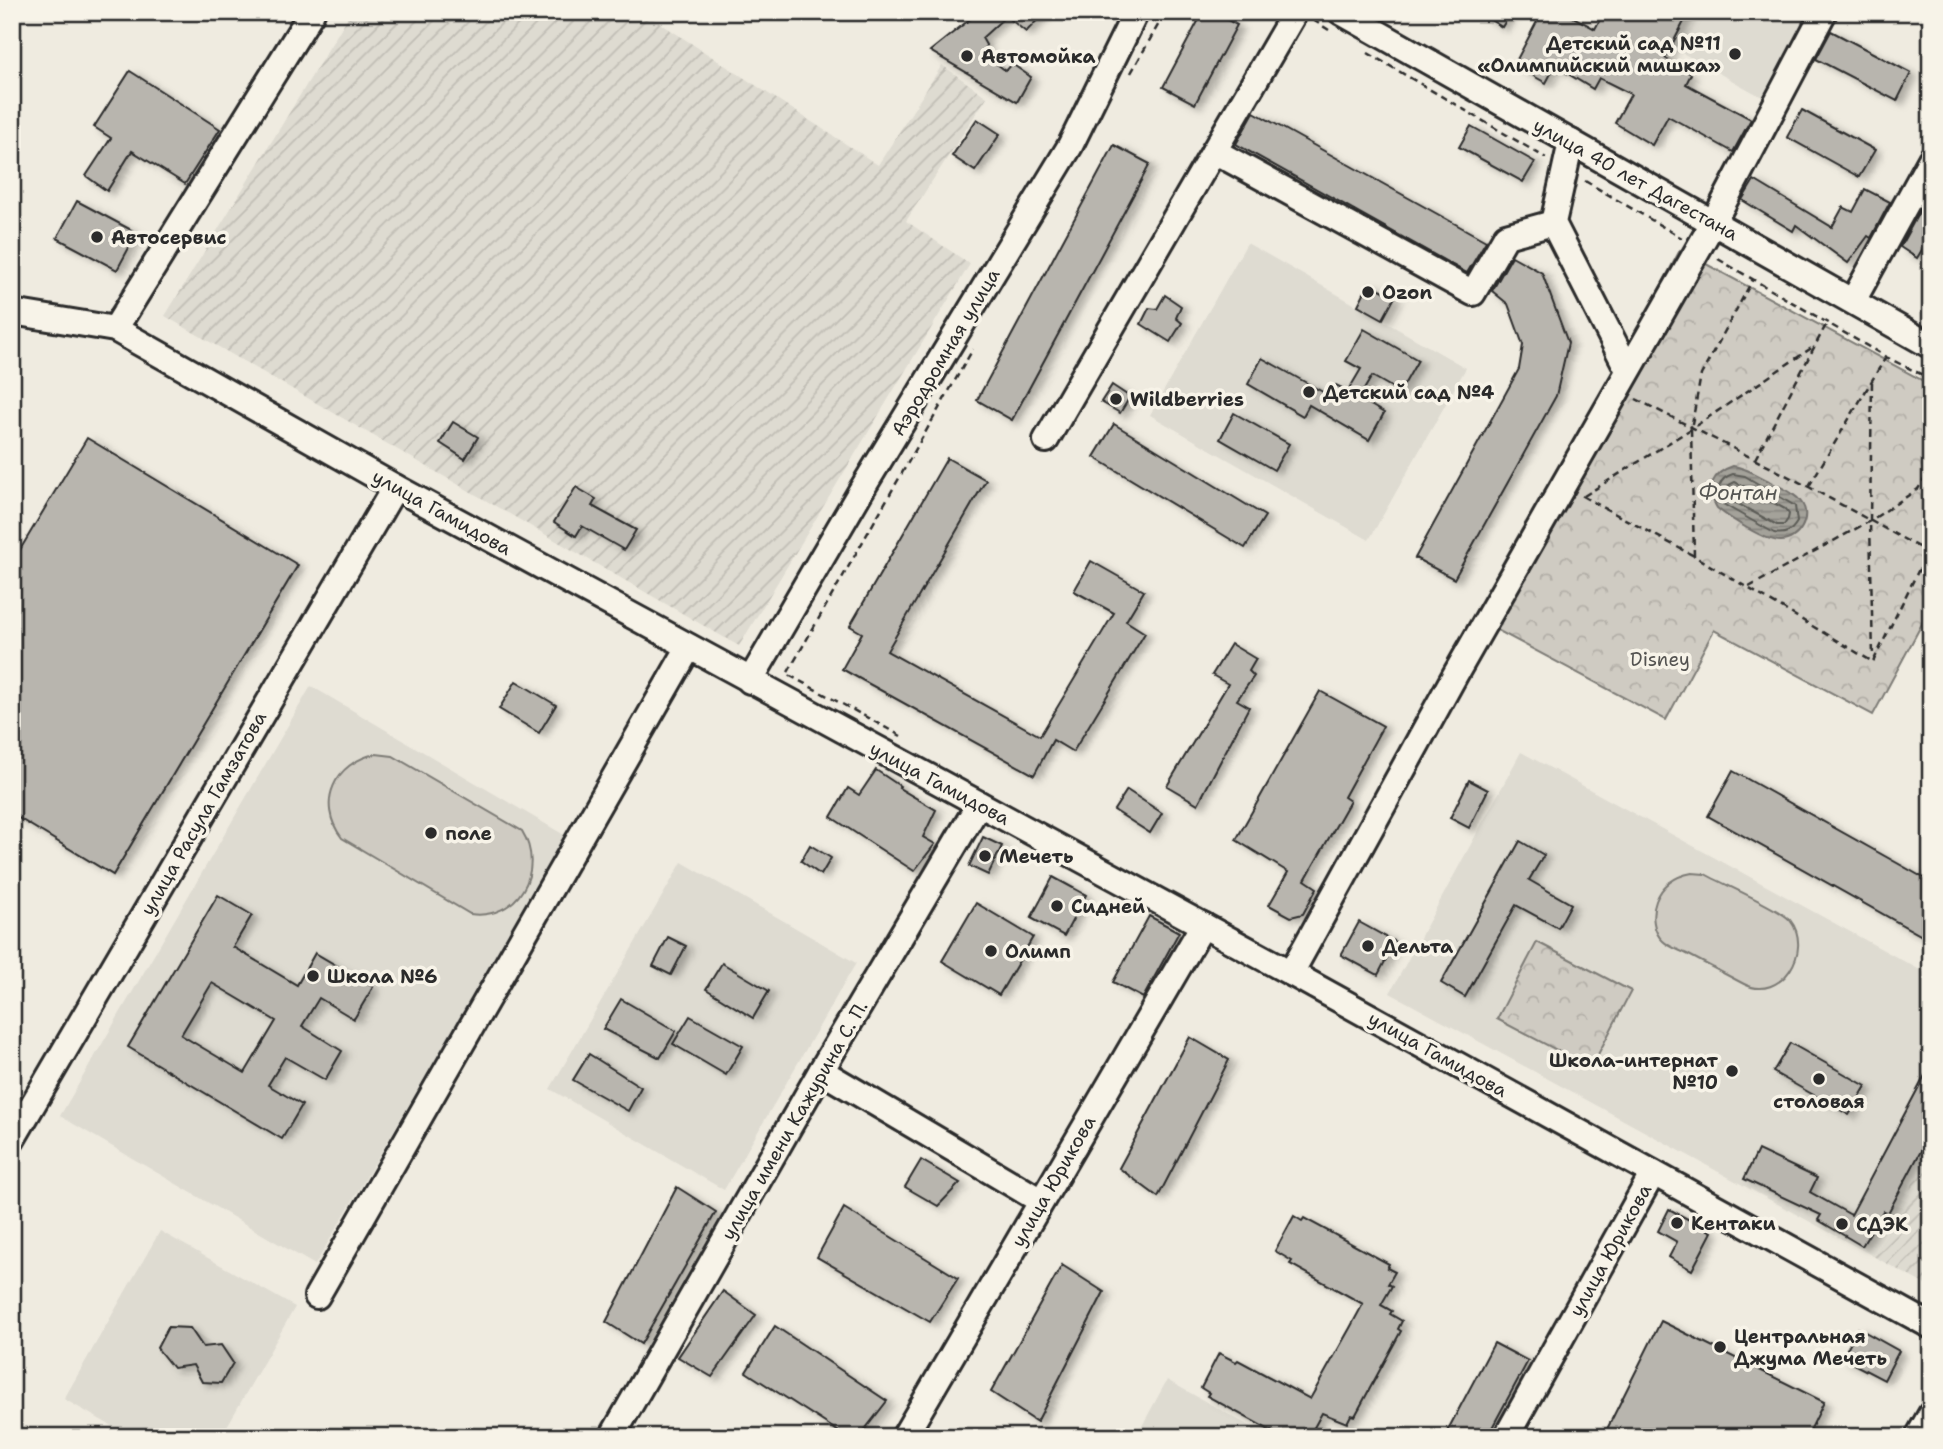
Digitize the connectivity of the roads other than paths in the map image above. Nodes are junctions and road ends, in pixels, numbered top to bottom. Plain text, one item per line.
1 (312, 12) edge
2 (1824, 12) edge
3 (1139, 14) edge
4 (1303, 16) edge
5 (1338, 22) edge
6 (1571, 142) junction
7 (1214, 151) junction
8 (1931, 159) edge
9 (1553, 223) junction
10 (1713, 223) junction
11 (1853, 302) junction
12 (12, 312) edge
13 (115, 329) junction
14 (1931, 346) edge
15 (1623, 380) junction
16 (1046, 440) dead end
17 (395, 486) junction
18 (689, 647) junction
19 (750, 681) junction
20 (979, 804) junction
21 (1203, 925) junction
22 (1291, 973) junction
23 (821, 1071) junction
24 (12, 1140) edge
25 (1653, 1173) junction
26 (1041, 1202) junction
27 (317, 1296) dead end
28 (1931, 1326) edge
29 (1931, 1414) edge
30 (612, 1437) edge
31 (904, 1437) edge
32 (1506, 1437) edge
33 (1918, 1437) edge

1 - 13 street
2 - 10 street
3 - 19 street, Аэродромная улица
4 - 7 street
5 - 6 street, улица 40 лет Дагестана
6 - 9 street
6 - 10 street, улица 40 лет Дагестана
7 - 9 street
7 - 16 street
8 - 11 street
9 - 15 street
10 - 11 street, улица 40 лет Дагестана
10 - 15 street
11 - 14 street, улица 40 лет Дагестана
12 - 13 street, улица Гамидова
13 - 17 street, улица Гамидова
15 - 22 street
17 - 18 street, улица Гамидова
17 - 24 street, улица Расула Гамзатова
18 - 19 street, улица Гамидова
18 - 27 street
19 - 20 street, улица Гамидова
20 - 21 street, улица Гамидова
20 - 23 street, улица имени Кажурина С. П.
21 - 22 street, улица Гамидова
21 - 26 street, улица Юрикова
22 - 25 street, улица Гамидова
23 - 26 street
23 - 30 street, улица имени Кажурина С. П.
25 - 28 street, улица Гамидова
25 - 32 street, улица Юрикова
26 - 31 street, улица Юрикова
29 - 33 street

